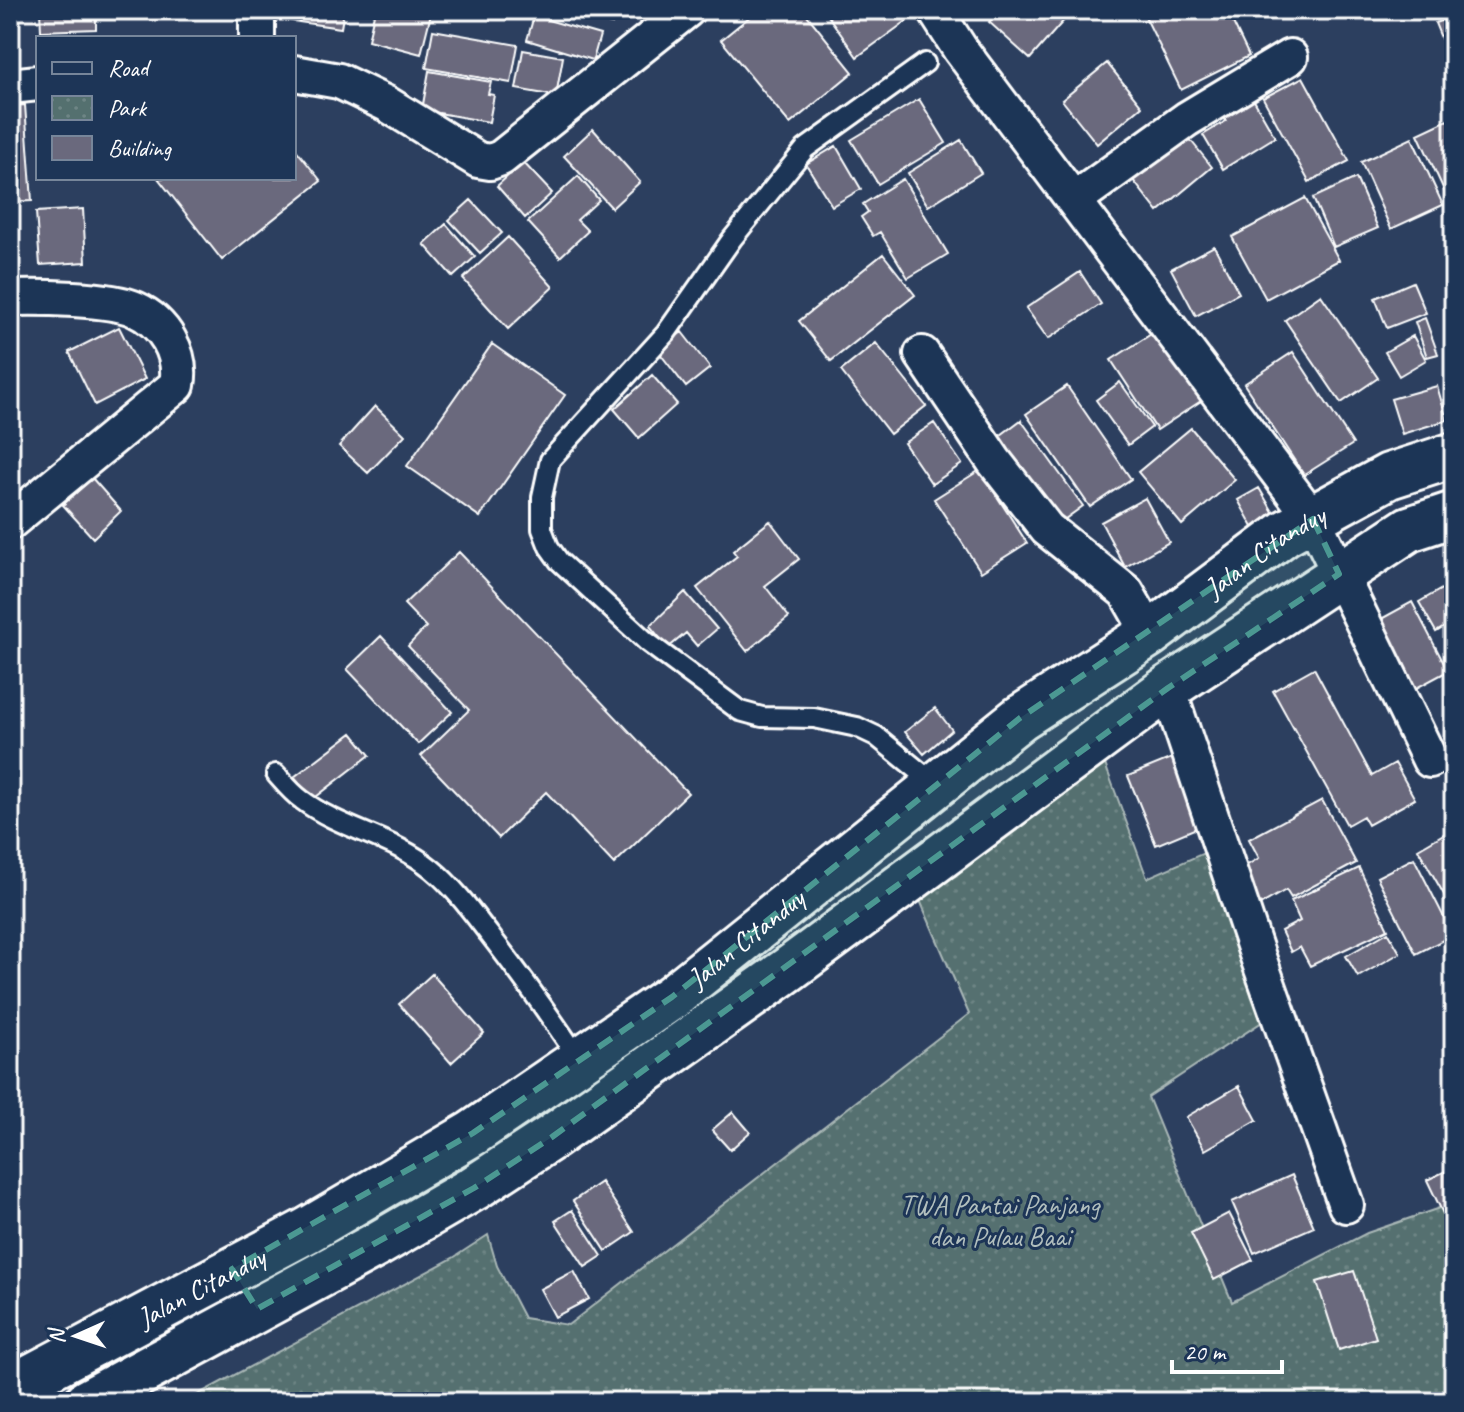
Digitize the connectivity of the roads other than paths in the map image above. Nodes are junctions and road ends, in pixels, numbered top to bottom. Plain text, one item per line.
1 (257, 10) edge
2 (687, 10) edge
3 (935, 10) edge
4 (257, 36) edge
5 (1290, 57) dead end
6 (925, 63) dead end
7 (296, 73) edge
8 (36, 83) edge
9 (10, 86) edge
10 (1074, 200) junction
11 (10, 298) edge
12 (922, 354) dead end
13 (1454, 455) edge
14 (1454, 514) edge
15 (1313, 519) junction
16 (10, 522) edge
17 (1339, 574) junction
18 (1150, 634) junction
19 (1168, 688) junction
20 (1430, 760) dead end
21 (276, 774) dead end
22 (936, 785) junction
23 (579, 1059) junction
24 (1346, 1205) dead end
25 (232, 1269) junction
26 (257, 1309) junction
27 (10, 1388) edge
28 (87, 1402) edge

1 - 4 street
2 - 7 street
3 - 10 street
5 - 10 street
6 - 22 lane
8 - 9 street
10 - 15 street
11 - 16 street
12 - 18 street
13 - 15 main road, Jalan Citanduy
14 - 17 main road, Jalan Citanduy
15 - 17 street
15 - 18 main road, Jalan Citanduy
17 - 19 main road, Jalan Citanduy
17 - 20 street
18 - 22 main road, Jalan Citanduy
19 - 24 street
19 - 26 main road, Jalan Citanduy
21 - 23 lane
22 - 23 main road, Jalan Citanduy
23 - 25 main road, Jalan Citanduy
25 - 26 main road
25 - 27 main road, Jalan Citanduy
26 - 28 main road, Jalan Citanduy

